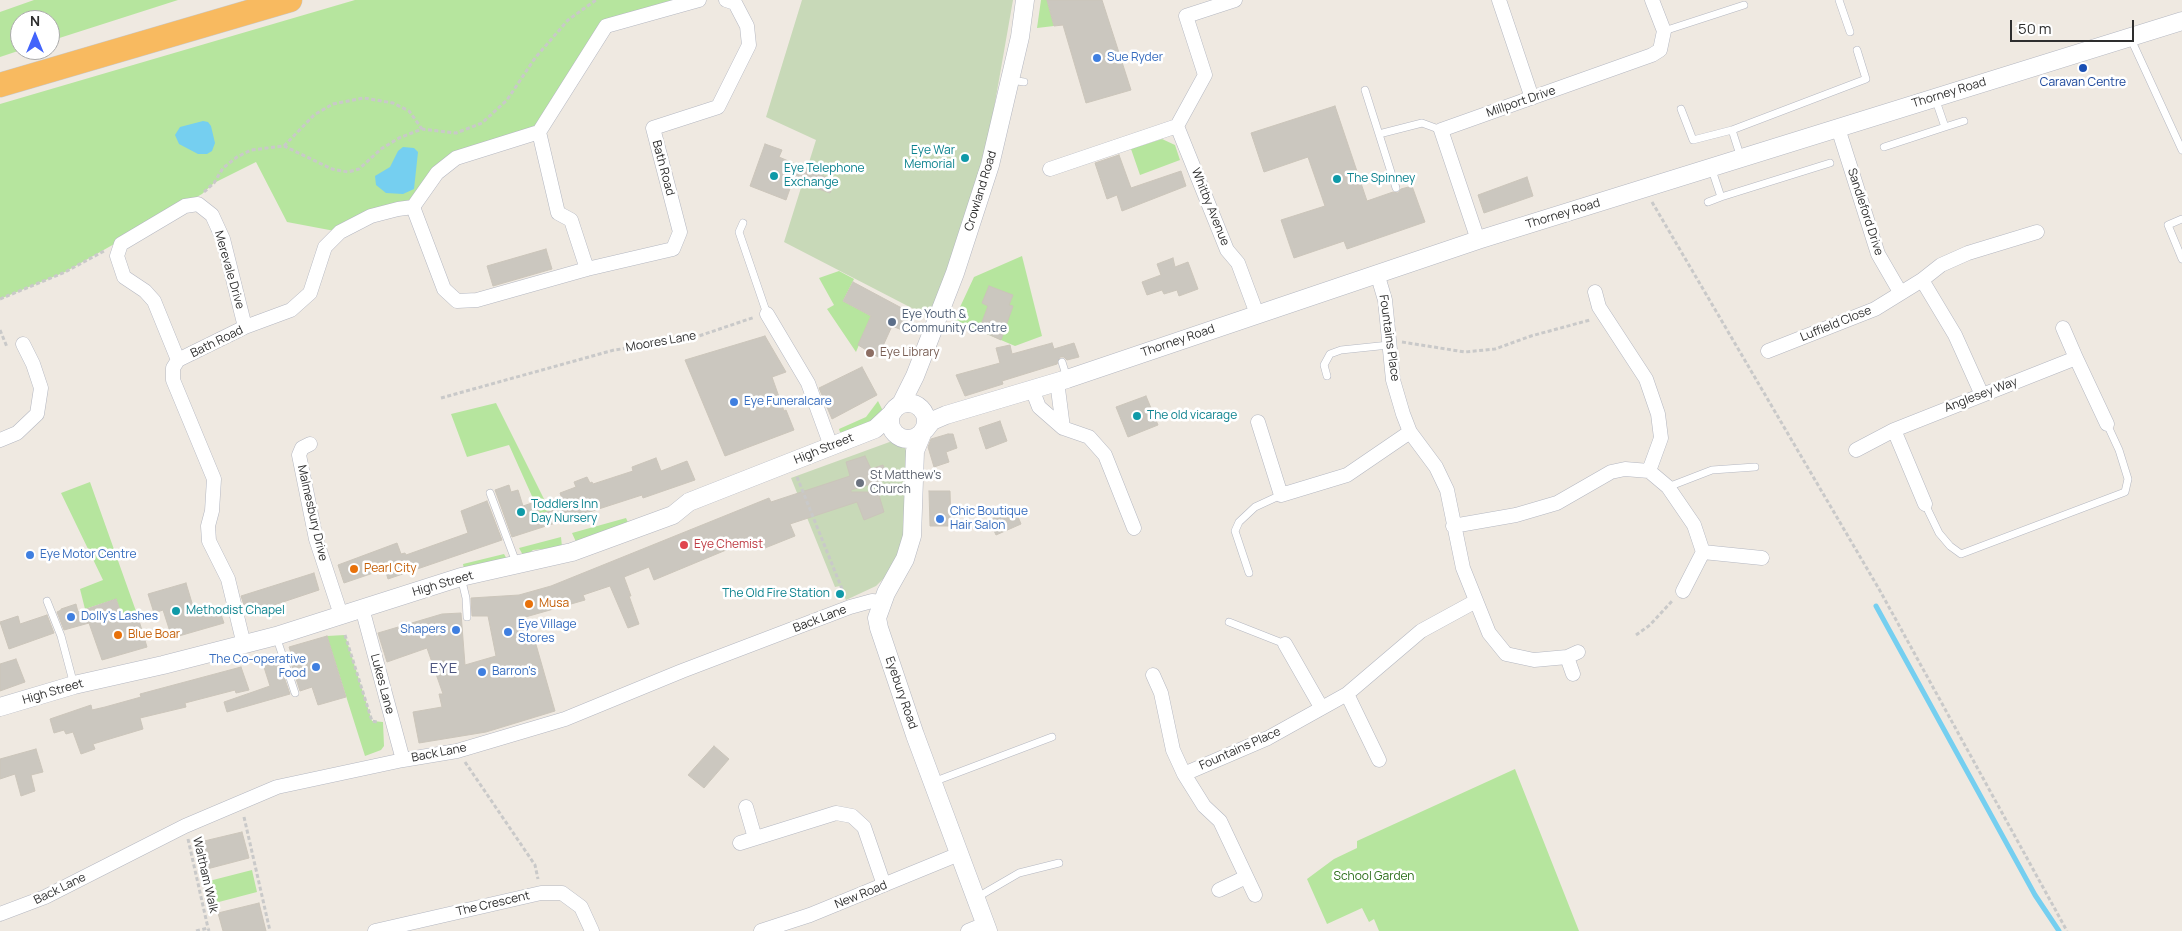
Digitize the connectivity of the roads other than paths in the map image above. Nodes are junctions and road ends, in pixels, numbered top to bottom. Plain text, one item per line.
1 (290, 0) edge
2 (699, 0) edge
3 (726, 0) edge
4 (1025, 0) edge
5 (1235, 0) edge
6 (1499, 0) edge
7 (1652, 0) edge
8 (1839, 0) edge
9 (1744, 5) dead end
10 (2182, 21) edge
11 (1664, 31) junction
12 (1850, 32) dead end
13 (2130, 37) junction
14 (1856, 50) dead end
15 (0, 85) edge
16 (1365, 90) dead end
17 (1935, 97) junction
18 (1532, 98) junction
19 (1681, 109) dead end
20 (1964, 121) dead end
21 (1178, 126) junction
22 (1946, 126) junction
23 (1838, 128) junction
24 (1441, 130) junction
25 (1732, 130) junction
26 (539, 132) junction
27 (1379, 134) junction
28 (1884, 147) dead end
29 (2182, 150) edge
30 (1741, 159) junction
31 (1830, 163) dead end
32 (1710, 167) junction
33 (1050, 168) dead end
34 (1396, 188) dead end
35 (1721, 197) junction
36 (1708, 202) dead end
37 (413, 208) junction
38 (2182, 219) edge
39 (743, 224) dead end
40 (2037, 232) dead end
41 (1478, 240) junction
42 (2182, 258) edge
43 (587, 269) junction
44 (1377, 274) junction
45 (1922, 280) junction
46 (1595, 292) dead end
47 (1900, 292) junction
48 (767, 314) joint
49 (1257, 314) junction
50 (245, 327) junction
51 (2063, 328) dead end
52 (23, 344) dead end
53 (1389, 345) junction
54 (1768, 351) dead end
55 (2076, 358) junction
56 (178, 360) junction
57 (1062, 374) junction
58 (1327, 376) dead end
59 (1032, 389) junction
60 (1982, 395) junction
61 (946, 416) junction
62 (899, 418) junction
63 (1258, 422) dead end
64 (2107, 424) joint
65 (1064, 428) junction
66 (1894, 430) junction
67 (923, 432) junction
68 (1410, 432) junction
69 (0, 440) edge
70 (310, 444) dead end
71 (831, 446) junction
72 (1856, 450) dead end
73 (915, 451) junction
74 (1756, 467) dead end
75 (1649, 471) junction
76 (1668, 487) junction
77 (490, 492) dead end
78 (1280, 495) junction
79 (1925, 504) joint
80 (1453, 526) junction
81 (1134, 528) dead end
82 (1703, 552) junction
83 (1762, 558) dead end
84 (517, 566) junction
85 (1249, 573) dead end
86 (461, 577) junction
87 (1683, 591) road end
88 (47, 601) dead end
89 (1476, 601) junction
90 (882, 602) junction
91 (362, 608) junction
92 (341, 615) junction
93 (467, 617) dead end
94 (1229, 622) dead end
95 (276, 636) junction
96 (1285, 644) joint
97 (244, 645) junction
98 (1573, 674) dead end
99 (1153, 675) dead end
100 (74, 685) junction
101 (295, 692) dead end
102 (1347, 694) junction
103 (0, 707) edge
104 (1321, 707) junction
105 (1052, 737) dead end
106 (403, 760) junction
107 (1379, 760) dead end
108 (1184, 774) junction
109 (932, 782) junction
110 (746, 807) dead end
111 (755, 838) junction
112 (740, 843) dead end
113 (959, 854) junction
114 (1059, 863) dead end
115 (1246, 877) junction
116 (884, 885) junction
117 (1219, 890) dead end
118 (1255, 895) dead end
119 (976, 898) junction
120 (0, 914) edge
121 (987, 928) edge
122 (376, 931) edge
123 (592, 931) edge
124 (761, 931) edge
125 (968, 931) edge

1 - 15 highway
2 - 26 street
3 - 43 street, Bath Road
4 - 62 street, Crowland Road
5 - 21 street
6 - 18 street
7 - 11 street
8 - 12 lane
9 - 11 lane
10 - 13 street, Thorney Road
11 - 18 street, Millport Drive
13 - 17 street, Thorney Road
13 - 29 lane
14 - 25 lane
16 - 27 lane
17 - 22 lane
17 - 23 street, Thorney Road
18 - 24 street, Millport Drive
19 - 25 lane
20 - 22 lane
21 - 33 street
21 - 49 street, Whitby Avenue
22 - 28 lane
23 - 30 street, Thorney Road
23 - 47 street, Sandleford Drive
24 - 27 lane
24 - 41 street
25 - 30 lane
26 - 37 street
26 - 43 street
27 - 34 lane
30 - 32 street, Thorney Road
31 - 35 lane
32 - 35 lane
32 - 41 street, Thorney Road
35 - 36 lane
37 - 43 street, Bath Road
37 - 50 street, Bath Road
38 - 42 lane
39 - 48 lane
40 - 45 street, Luffield Close
41 - 44 street, Thorney Road
44 - 49 street, Thorney Road
44 - 53 street, Fountains Place
45 - 47 street, Luffield Close
45 - 60 street
46 - 75 street
47 - 54 street, Luffield Close
48 - 71 street
49 - 57 street, Thorney Road
50 - 56 street, Bath Road
50 - 56 street, Merevale Drive
51 - 55 street
52 - 69 street
53 - 58 lane
53 - 68 street, Fountains Place
55 - 60 street, Anglesey Way
55 - 64 street
56 - 97 street, Bath Road
57 - 59 street, Thorney Road
57 - 65 street
59 - 61 street, Thorney Road
59 - 65 street
60 - 66 street, Anglesey Way
61 - 62 street
61 - 67 street, Thorney Road
62 - 67 street, High Street
62 - 67 street
62 - 71 street, High Street
62 - 73 street
63 - 78 street
64 - 79 lane
65 - 81 street
66 - 72 street, Anglesey Way
66 - 79 street
67 - 73 street, Eyebury Road
68 - 78 street
68 - 80 street, Fountains Place
70 - 92 street, Malmesbury Drive
71 - 84 street, High Street
73 - 90 street, Eyebury Road
74 - 76 lane
75 - 76 street
75 - 80 street
76 - 82 street
77 - 84 lane
78 - 85 lane
80 - 89 street, Fountains Place
82 - 83 street
82 - 87 street
84 - 86 street, High Street
86 - 91 street, High Street
86 - 93 lane
88 - 100 lane
89 - 98 street, Fountains Place
89 - 102 street, Fountains Place
90 - 106 street, Back Lane
90 - 109 street, Eyebury Road
91 - 92 street, High Street
91 - 106 street, Lukes Lane
92 - 95 street, High Street
94 - 96 lane
95 - 97 street, High Street
95 - 101 lane
96 - 104 street
97 - 100 street, High Street
99 - 108 street, Fountains Place
100 - 103 street, High Street
102 - 104 street, Fountains Place
102 - 107 street
104 - 108 street, Fountains Place
105 - 109 lane
106 - 120 street, Back Lane
108 - 115 street, Fountains Place
109 - 113 street, Eyebury Road
110 - 111 street
111 - 112 street
111 - 116 street
113 - 116 street, New Road
113 - 119 street, Eyebury Road
114 - 119 lane
115 - 117 street
115 - 118 street, Fountains Place
116 - 124 street, New Road
119 - 121 street, Eyebury Road
121 - 125 street
122 - 123 street, The Crescent

